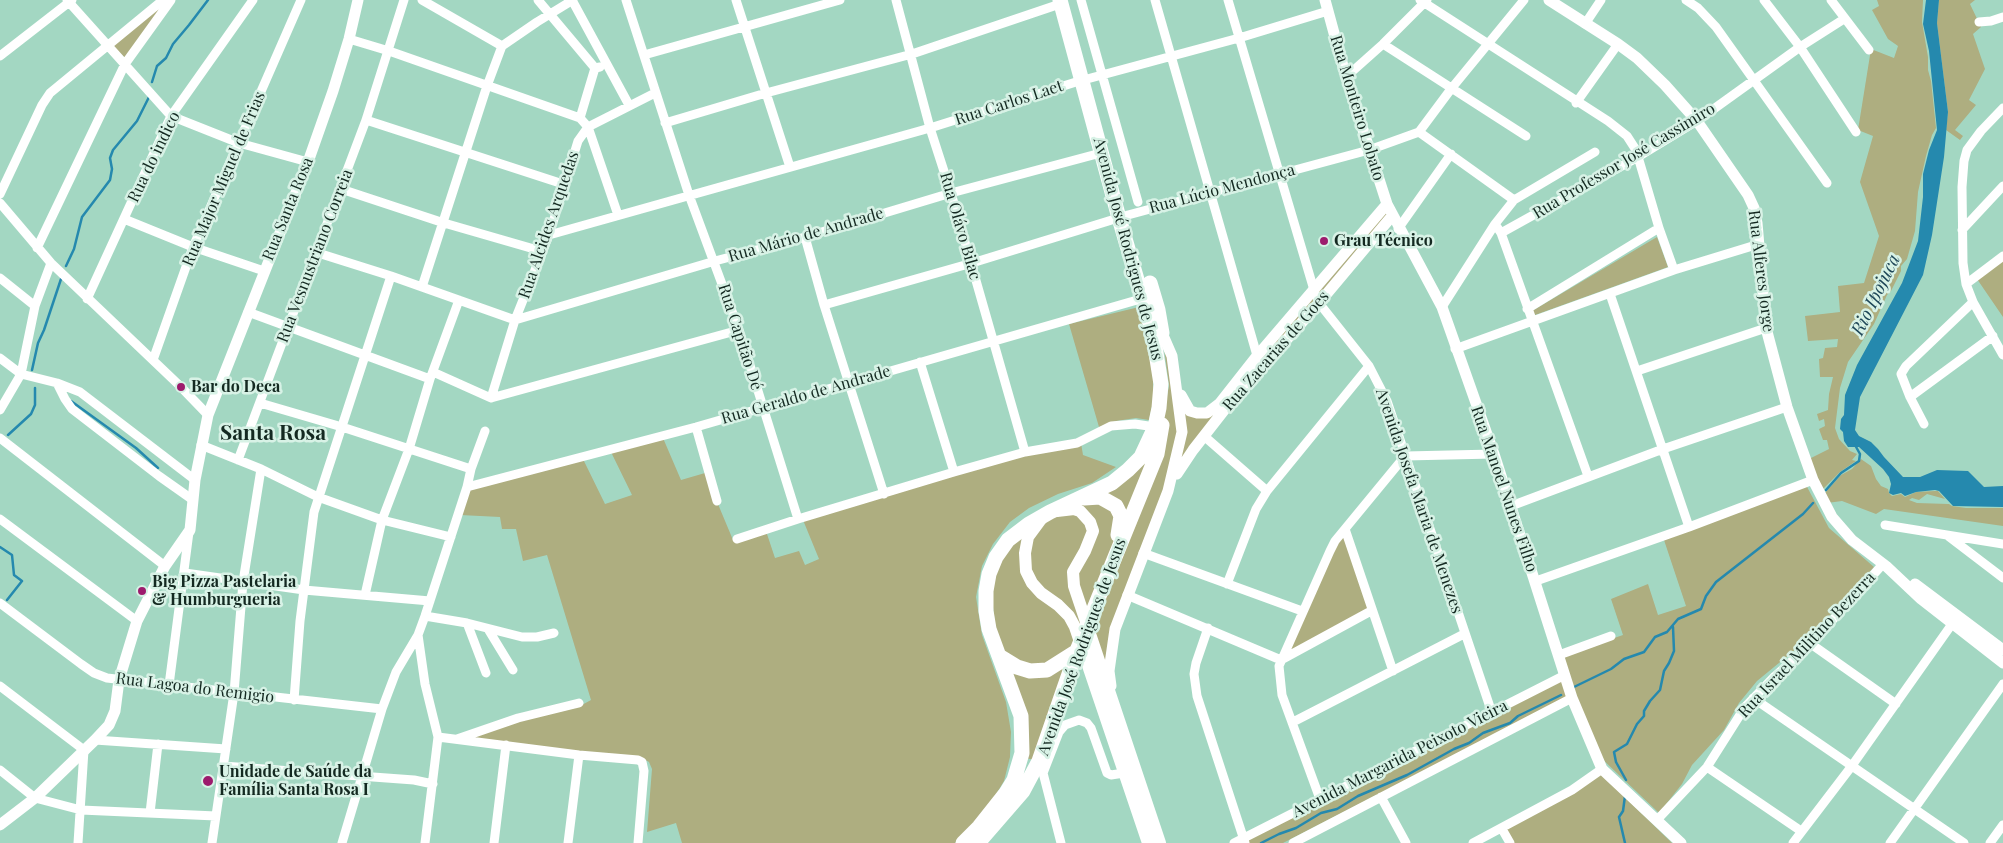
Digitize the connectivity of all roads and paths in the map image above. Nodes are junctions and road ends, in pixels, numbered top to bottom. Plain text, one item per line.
1 (163, 0) edge
2 (171, 0) edge
3 (253, 0) edge
4 (301, 0) edge
5 (358, 0) edge
6 (404, 0) edge
7 (422, 0) edge
8 (572, 0) edge
9 (626, 0) edge
10 (630, 0) edge
11 (736, 0) edge
12 (840, 0) edge
13 (896, 0) edge
14 (1071, 0) edge
15 (1081, 0) edge
16 (1155, 0) edge
17 (1228, 0) edge
18 (1524, 0) edge
19 (1549, 0) edge
20 (1601, 0) edge
21 (1686, 0) edge
22 (1764, 0) edge
23 (1831, 0) edge
24 (69, 1) edge
25 (539, 1) edge
26 (1424, 1) edge
27 (1056, 2) edge
28 (1326, 5) edge
29 (549, 14) junction
30 (632, 14) junction
31 (2003, 17) edge
32 (1844, 19) junction
33 (1979, 22) dead end
34 (1585, 24) junction
35 (745, 27) junction
36 (1239, 38) junction
37 (349, 39) junction
38 (1383, 44) junction
39 (1618, 44) junction
40 (1487, 45) junction
41 (108, 46) junction
42 (502, 46) junction
43 (1800, 47) junction
44 (1869, 50) dead end
45 (389, 51) junction
46 (912, 54) junction
47 (644, 55) junction
48 (0, 56) edge
49 (1172, 57) junction
50 (125, 64) junction
51 (607, 65) junction
52 (595, 68) junction
53 (1346, 77) junction
54 (1088, 79) junction
55 (1754, 80) junction
56 (487, 86) junction
57 (1451, 89) junction
58 (655, 93) junction
59 (766, 93) junction
60 (1576, 103) junction
61 (629, 105) junction
62 (2003, 108) edge
63 (172, 116) junction
64 (580, 118) junction
65 (366, 120) junction
66 (1697, 121) junction
67 (665, 123) junction
68 (588, 127) junction
69 (930, 128) junction
70 (1419, 132) junction
71 (1856, 132) dead end
72 (1526, 136) dead end
73 (239, 143) junction
74 (1369, 150) junction
75 (1595, 152) dead end
76 (466, 153) junction
77 (1097, 154) junction
78 (1450, 154) junction
79 (1638, 157) junction
80 (308, 162) junction
81 (790, 167) junction
82 (1280, 173) junction
83 (1827, 183) dead end
84 (564, 184) junction
85 (2003, 186) edge
86 (341, 189) junction
87 (951, 193) junction
88 (1210, 193) junction
89 (0, 194) edge
90 (689, 195) junction
91 (1514, 200) junction
92 (1138, 202) dead end
93 (0, 203) edge
94 (1387, 204) junction
95 (618, 215) junction
96 (1392, 216) junction
97 (1121, 217) junction
98 (124, 219) junction
99 (444, 223) junction
100 (1495, 224) junction
101 (1659, 228) junction
102 (1398, 229) junction
103 (1962, 230) junction
104 (1501, 233) junction
105 (549, 235) junction
106 (805, 237) junction
107 (1759, 244) junction
108 (37, 248) junction
109 (193, 248) junction
110 (541, 252) junction
111 (318, 253) junction
112 (2003, 256) edge
113 (715, 261) junction
114 (51, 263) junction
115 (972, 263) junction
116 (1674, 270) junction
117 (264, 271) junction
118 (391, 276) junction
119 (0, 278) edge
120 (1966, 284) junction
121 (422, 287) junction
122 (1314, 290) junction
123 (1610, 294) junction
124 (87, 299) junction
125 (1140, 299) junction
126 (459, 300) junction
127 (1973, 302) junction
128 (1319, 303) junction
129 (824, 304) junction
130 (35, 306) junction
131 (1442, 307) junction
132 (1527, 308) junction
133 (248, 312) junction
134 (515, 320) junction
135 (1532, 320) junction
136 (289, 327) junction
137 (1766, 328) junction
138 (739, 330) junction
139 (1162, 333) junction
140 (1993, 336) junction
141 (993, 342) junction
142 (1456, 349) junction
143 (2002, 352) edge
144 (365, 356) junction
145 (1256, 356) junction
146 (0, 358) edge
147 (153, 360) junction
148 (920, 362) junction
149 (1369, 366) junction
150 (1261, 369) junction
151 (1637, 371) junction
152 (21, 374) junction
153 (432, 376) junction
154 (1175, 380) junction
155 (57, 383) junction
156 (850, 384) junction
157 (491, 398) junction
158 (1910, 398) junction
159 (260, 403) junction
160 (763, 407) junction
161 (1787, 408) junction
162 (0, 410) edge
163 (208, 415) junction
164 (1924, 424) dead end
165 (342, 427) junction
166 (696, 427) junction
167 (1155, 427) junction
168 (484, 431) dead end
169 (1204, 436) junction
170 (0, 438) edge
171 (201, 445) junction
172 (409, 449) junction
173 (1663, 449) junction
174 (1025, 452) junction
175 (1494, 454) junction
176 (1405, 456) junction
177 (168, 460) junction
178 (238, 460) junction
179 (260, 469) junction
180 (470, 469) junction
181 (954, 472) junction
182 (159, 476) junction
183 (1588, 476) junction
184 (195, 480) junction
185 (1813, 480) junction
186 (468, 487) junction
187 (1168, 491) junction
188 (1267, 491) junction
189 (884, 494) junction
190 (318, 497) junction
191 (193, 500) junction
192 (1075, 500) junction
193 (717, 501) dead end
194 (1511, 506) junction
195 (1046, 514) junction
196 (0, 519) edge
197 (798, 519) junction
198 (382, 520) junction
199 (1885, 525) dead end
200 (1689, 527) junction
201 (1345, 529) junction
202 (190, 530) junction
203 (1946, 535) junction
204 (451, 537) junction
205 (737, 539) dead end
206 (2003, 544) edge
207 (1117, 551) junction
208 (1143, 552) junction
209 (1884, 565) junction
210 (165, 566) junction
211 (185, 573) junction
212 (2003, 578) edge
213 (1536, 581) junction
214 (243, 582) junction
215 (1227, 584) junction
216 (304, 590) junction
217 (366, 595) junction
218 (1127, 595) junction
219 (430, 601) junction
220 (0, 603) edge
221 (1302, 611) junction
222 (1371, 611) junction
223 (425, 616) junction
224 (137, 621) junction
225 (467, 623) junction
226 (1952, 624) junction
227 (1208, 628) junction
228 (488, 629) junction
229 (554, 633) dead end
230 (1464, 634) junction
231 (418, 635) junction
232 (1611, 636) dead end
233 (1811, 644) junction
234 (1078, 650) junction
235 (2003, 650) edge
236 (1559, 655) junction
237 (999, 656) junction
238 (1281, 660) junction
239 (2003, 663) edge
240 (513, 670) dead end
241 (1393, 671) junction
242 (486, 673) dead end
243 (1565, 674) junction
244 (119, 680) junction
245 (2003, 684) edge
246 (0, 686) edge
247 (169, 686) junction
248 (234, 693) junction
249 (1572, 698) junction
250 (1753, 698) junction
251 (294, 700) junction
252 (579, 703) dead end
253 (1896, 704) junction
254 (382, 709) junction
255 (1492, 713) junction
256 (1115, 714) junction
257 (1293, 722) junction
258 (438, 737) junction
259 (95, 740) junction
260 (455, 740) junction
261 (158, 744) junction
262 (506, 745) junction
263 (226, 749) junction
264 (84, 750) junction
265 (579, 755) junction
266 (224, 766) junction
267 (1041, 767) junction
268 (1707, 767) junction
269 (1851, 767) junction
270 (1602, 769) junction
271 (0, 770) edge
272 (1124, 773) junction
273 (361, 777) junction
274 (433, 784) junction
275 (1381, 797) junction
276 (35, 798) junction
277 (1320, 799) junction
278 (81, 810) junction
279 (1913, 810) junction
280 (150, 813) junction
281 (216, 816) junction
282 (1657, 820) junction
283 (0, 825) edge
284 (2003, 825) edge
285 (1502, 828) junction
286 (1801, 831) junction
287 (983, 841) edge
288 (1244, 841) edge
289 (638, 842) edge
290 (78, 843) edge
291 (212, 843) edge
292 (342, 843) edge
293 (425, 843) edge
294 (494, 843) edge
295 (568, 843) edge
296 (963, 843) edge
297 (1061, 843) edge
298 (1148, 843) edge
299 (1160, 843) edge
300 (1234, 843) edge
301 (1293, 843) edge
302 (1406, 843) edge
303 (1474, 843) edge
304 (1510, 843) edge
305 (1680, 843) edge
306 (1793, 843) edge
307 (1890, 843) edge
308 (1964, 843) edge
309 (1990, 843) edge

1 - 41 street
2 - 50 street
3 - 63 street, Rua do indico
4 - 73 street, Rua Major Miguel de Frias
5 - 37 street, Rua Santa Rosa
6 - 45 street, Rua Vesnustriano Correia
7 - 42 street
8 - 29 street
8 - 51 street
9 - 30 street, Rua Capitão Dé
10 - 30 street, Rua Capitão Dé
11 - 35 street
12 - 35 street
13 - 46 street, Rua Olávo Bilac
14 - 54 main road, Avenida José Rodrigues de Jesus
15 - 54 street
16 - 49 street
17 - 36 street, Avenida Josefa Maria de Menezes
18 - 40 street
19 - 34 street, Rua Alferes Jorge
20 - 34 street
21 - 55 street
22 - 43 street
23 - 32 street
24 - 41 street
24 - 48 street
25 - 29 street
26 - 38 street
26 - 40 street
27 - 46 street
27 - 54 main road, Avenida José Rodrigues de Jesus
28 - 36 street, Rua Carlos Laet
28 - 53 street, Rua Monteiro Lobato
29 - 42 street
29 - 52 street
30 - 47 street, Rua Capitão Dé
31 - 33 street
32 - 43 street, Rua Professor José Cassimiro
32 - 44 street
34 - 39 street, Rua Alferes Jorge
35 - 47 street
35 - 59 street
36 - 49 street, Rua Carlos Laet
36 - 82 street, Avenida Josefa Maria de Menezes
37 - 45 street
37 - 80 street, Rua Santa Rosa
38 - 53 street
38 - 57 street
39 - 60 street
39 - 66 street, Rua Alferes Jorge
40 - 57 street
40 - 60 street
41 - 50 street
41 - 89 street
42 - 56 street
43 - 55 street, Rua Professor José Cassimiro
43 - 71 street
45 - 56 street
45 - 65 street, Rua Vesnustriano Correia
46 - 59 street
46 - 69 street, Rua Olávo Bilac
47 - 58 street, Rua Capitão Dé
49 - 54 street, Rua Carlos Laet
49 - 88 street
50 - 63 street
50 - 108 street
51 - 52 street
51 - 61 street
52 - 64 street
53 - 74 street, Rua Monteiro Lobato
54 - 69 street, Rua Carlos Laet
54 - 77 street, Avenida José Rodrigues de Jesus
54 - 92 street, Avenida José Rodrigues de Jesus
54 - 97 main road, Avenida José Rodrigues de Jesus
55 - 66 street, Rua Professor José Cassimiro
55 - 83 street
56 - 64 street
56 - 76 street
57 - 70 street
57 - 72 street
58 - 61 street
58 - 67 street, Rua Capitão Dé
59 - 67 street
59 - 81 street
60 - 79 street
61 - 68 street
62 - 103 street
63 - 73 street
63 - 98 street, Rua do indico
64 - 68 street
65 - 76 street
65 - 86 street, Rua Vesnustriano Correia
66 - 79 street, Rua Professor José Cassimiro
66 - 107 street, Rua Alferes Jorge
67 - 90 street, Rua Capitão Dé
68 - 84 street, Rua Alcides Arquedas
68 - 95 street
69 - 81 street, Rua Carlos Laet
69 - 87 street, Rua Olávo Bilac
70 - 74 street, Rua Lúcio Mendonça
70 - 78 street
73 - 80 street
73 - 109 street, Rua Major Miguel de Frias
74 - 82 street, Rua Lúcio Mendonça
74 - 94 street, Rua Monteiro Lobato
75 - 91 street
76 - 84 street
76 - 99 street
77 - 87 street, Rua Mário de Andrade
77 - 97 street, Avenida José Rodrigues de Jesus
78 - 91 street
78 - 102 street
79 - 101 street
79 - 104 street, Rua Professor José Cassimiro
80 - 117 street, Rua Santa Rosa
81 - 90 street, Rua Carlos Laet
82 - 88 street, Rua Lúcio Mendonça
82 - 122 street, Avenida Josefa Maria de Menezes
84 - 105 street, Rua Alcides Arquedas
85 - 103 street
86 - 99 street
86 - 111 street, Rua Vesnustriano Correia
87 - 106 street, Rua Mário de Andrade
87 - 115 street, Rua Olávo Bilac
88 - 97 street, Rua Lúcio Mendonça
88 - 145 street
90 - 95 street, Rua Carlos Laet
90 - 113 street, Rua Capitão Dé
91 - 100 street
93 - 108 street
94 - 96 street, Rua Monteiro Lobato
94 - 122 street, Rua Zacarias de Goes
95 - 105 street, Rua Carlos Laet
96 - 102 street, Rua Manoel Nunes Filho
96 - 128 street, Rua Zacarias de Goes
97 - 115 street, Rua Lúcio Mendonça
97 - 125 main road, Avenida José Rodrigues de Jesus
97 - 139 main road, Avenida José Rodrigues de Jesus
98 - 109 street
98 - 124 street, Rua do indico
99 - 110 street
99 - 121 street
100 - 104 street
100 - 131 street
101 - 116 street
101 - 132 street
102 - 131 street, Rua Manoel Nunes Filho
103 - 120 street
104 - 132 street
105 - 110 street, Rua Alcides Arquedas
106 - 113 street, Rua Mário de Andrade
106 - 129 street
107 - 116 street
107 - 137 street, Rua Alferes Jorge
108 - 114 street
109 - 117 street
109 - 147 street, Rua Major Miguel de Frias
110 - 134 street, Rua Alcides Arquedas
111 - 118 street
111 - 136 street, Rua Vesnustriano Correia
112 - 120 street
113 - 134 street, Rua Mário de Andrade
113 - 138 street, Rua Capitão Dé
114 - 124 street
114 - 130 street
115 - 129 street, Rua Lúcio Mendonça
115 - 141 street, Rua Olávo Bilac
116 - 123 street
117 - 133 street, Rua Santa Rosa
118 - 121 street
118 - 144 street
119 - 130 street
120 - 127 street
121 - 126 street
122 - 128 street, Avenida Josefa Maria de Menezes
122 - 145 street, Rua Zacarias de Goes
123 - 135 street
123 - 151 street
124 - 147 street
125 - 141 street, Rua Geraldo de Andrade
125 - 167 main road, Avenida José Rodrigues de Jesus
126 - 134 street
126 - 153 street
127 - 140 street
127 - 158 street
128 - 149 street, Avenida Josefa Maria de Menezes
128 - 150 street, Rua Zacarias de Goes
129 - 156 street
130 - 152 street
131 - 142 street, Rua Manoel Nunes Filho
132 - 135 street
133 - 136 street
133 - 163 street, Rua Santa Rosa
134 - 157 street, Rua Alcides Arquedas
135 - 142 street
135 - 183 street
136 - 144 street
136 - 159 street, Rua Vesnustriano Correia
137 - 151 street
137 - 161 street, Rua Alferes Jorge
138 - 157 street
138 - 160 street, Rua Capitão Dé
139 - 154 street
139 - 207 main road, Avenida José Rodrigues de Jesus
140 - 143 street
140 - 158 street
141 - 148 street, Rua Geraldo de Andrade
141 - 174 street, Rua Olávo Bilac
142 - 175 street, Rua Manoel Nunes Filho
144 - 153 street
144 - 165 street
145 - 150 street
145 - 154 street, Rua Zacarias de Goes
146 - 152 street
147 - 163 street
148 - 156 street, Rua Geraldo de Andrade
148 - 181 street
149 - 176 street, Avenida Josefa Maria de Menezes
149 - 188 street
150 - 169 street, Rua Zacarias de Goes
151 - 173 street
152 - 155 street
152 - 162 street
153 - 157 street
153 - 172 street
154 - 187 street
155 - 177 street
155 - 182 street
156 - 160 street, Rua Geraldo de Andrade
156 - 189 street
158 - 164 street
159 - 165 street
159 - 178 street, Rua Vesnustriano Correia
160 - 166 street, Rua Geraldo de Andrade
160 - 197 street, Rua Capitão Dé
161 - 173 street
161 - 185 street, Rua Alferes Jorge
163 - 171 street, Rua Santa Rosa
165 - 172 street
165 - 190 street
166 - 186 street, Rua Geraldo de Andrade
166 - 193 street
167 - 174 street
167 - 192 main road, Avenida José Rodrigues de Jesus
168 - 180 street
169 - 187 street, Rua Zacarias de Goes
169 - 188 street
170 - 210 street
171 - 178 street
171 - 184 street, Rua Santa Rosa
172 - 180 street
172 - 198 street
173 - 183 street
173 - 200 street
174 - 181 street
175 - 176 street
175 - 194 street, Rua Manoel Nunes Filho
176 - 201 street
176 - 230 street, Avenida Josefa Maria de Menezes
177 - 182 street
177 - 184 street
178 - 179 street
179 - 190 street
179 - 214 street
180 - 186 street
181 - 189 street
182 - 191 street
183 - 194 street
184 - 191 street, Rua Santa Rosa
185 - 200 street
185 - 209 street, Rua Alferes Jorge
186 - 204 street
187 - 208 street
188 - 215 street
189 - 197 street
190 - 198 street
190 - 216 street
191 - 202 street, Rua Santa Rosa
192 - 195 main road, Avenida José Rodrigues de Jesus
192 - 207 main road
194 - 213 street, Rua Manoel Nunes Filho
195 - 237 main road, Avenida José Rodrigues de Jesus
195 - 256 main road
195 - 272 main road
196 - 224 street
197 - 205 street
198 - 204 street
198 - 217 street
199 - 203 street
200 - 213 street
201 - 221 street
201 - 222 street
202 - 210 street
202 - 211 street
203 - 206 street
203 - 212 street
204 - 219 street
207 - 234 main road, Avenida José Rodrigues de Jesus
208 - 215 street
208 - 218 street
209 - 226 street
209 - 233 street, Rua Israel Militino Bezerra
209 - 235 street
210 - 224 street
211 - 214 street
211 - 247 street
213 - 236 street, Rua Manoel Nunes Filho
214 - 216 street
214 - 248 street
215 - 221 street
216 - 217 street
216 - 251 street
217 - 219 street
218 - 227 street
218 - 256 street
219 - 223 street
220 - 244 street, Rua Lagoa do Remigio
221 - 238 street
222 - 238 street
222 - 241 street
223 - 225 street
223 - 231 street
224 - 244 street
225 - 228 street
225 - 242 street
226 - 239 street
226 - 253 street
227 - 238 street
227 - 288 street
228 - 229 street
228 - 240 street
230 - 241 street
230 - 255 street, Avenida Josefa Maria de Menezes
231 - 254 street
231 - 258 street
232 - 236 street
233 - 250 street, Rua Israel Militino Bezerra
233 - 253 street
234 - 237 main road
234 - 267 main road, Avenida José Rodrigues de Jesus
236 - 243 street, Rua Manoel Nunes Filho
237 - 296 main road, Avenida José Rodrigues de Jesus
238 - 257 street
241 - 257 street
243 - 249 street, Rua Manoel Nunes Filho
243 - 255 street, Avenida Margarida Peixoto Vieira
244 - 247 street, Rua Lagoa do Remigio
244 - 259 street
245 - 279 street
246 - 264 street
247 - 248 street, Rua Lagoa do Remigio
248 - 251 street, Rua Lagoa do Remigio
248 - 263 street
249 - 270 street, Rua Manoel Nunes Filho
249 - 275 street, Avenida Margarida Peixoto Vieira
250 - 268 street, Rua Israel Militino Bezerra
250 - 269 street
251 - 254 street, Rua Lagoa do Remigio
252 - 260 street
253 - 269 street
254 - 273 street
255 - 277 street, Avenida Margarida Peixoto Vieira
256 - 299 main road
257 - 277 street
258 - 260 street
258 - 274 street
259 - 261 street
259 - 264 street
260 - 262 street
261 - 263 street
261 - 280 street
262 - 265 street
262 - 294 street
263 - 266 street
264 - 276 street
264 - 278 street
265 - 289 street
265 - 295 street
266 - 273 street
266 - 281 street
267 - 272 street
267 - 287 main road, Avenida José Rodrigues de Jesus
267 - 297 street
268 - 282 street, Rua Israel Militino Bezerra
268 - 286 street
269 - 279 street
269 - 286 street
270 - 282 street
270 - 285 street
271 - 276 street
272 - 298 main road
273 - 274 street
273 - 292 street
274 - 293 street
275 - 301 street, Avenida Margarida Peixoto Vieira
275 - 302 street
276 - 278 street
276 - 283 street
277 - 288 street, Avenida Margarida Peixoto Vieira
278 - 280 street
278 - 290 street
279 - 307 street
279 - 308 street
280 - 281 street
281 - 291 street
282 - 305 street
284 - 309 street
285 - 303 street
285 - 304 street
286 - 306 street
288 - 300 street, Avenida Margarida Peixoto Vieira

